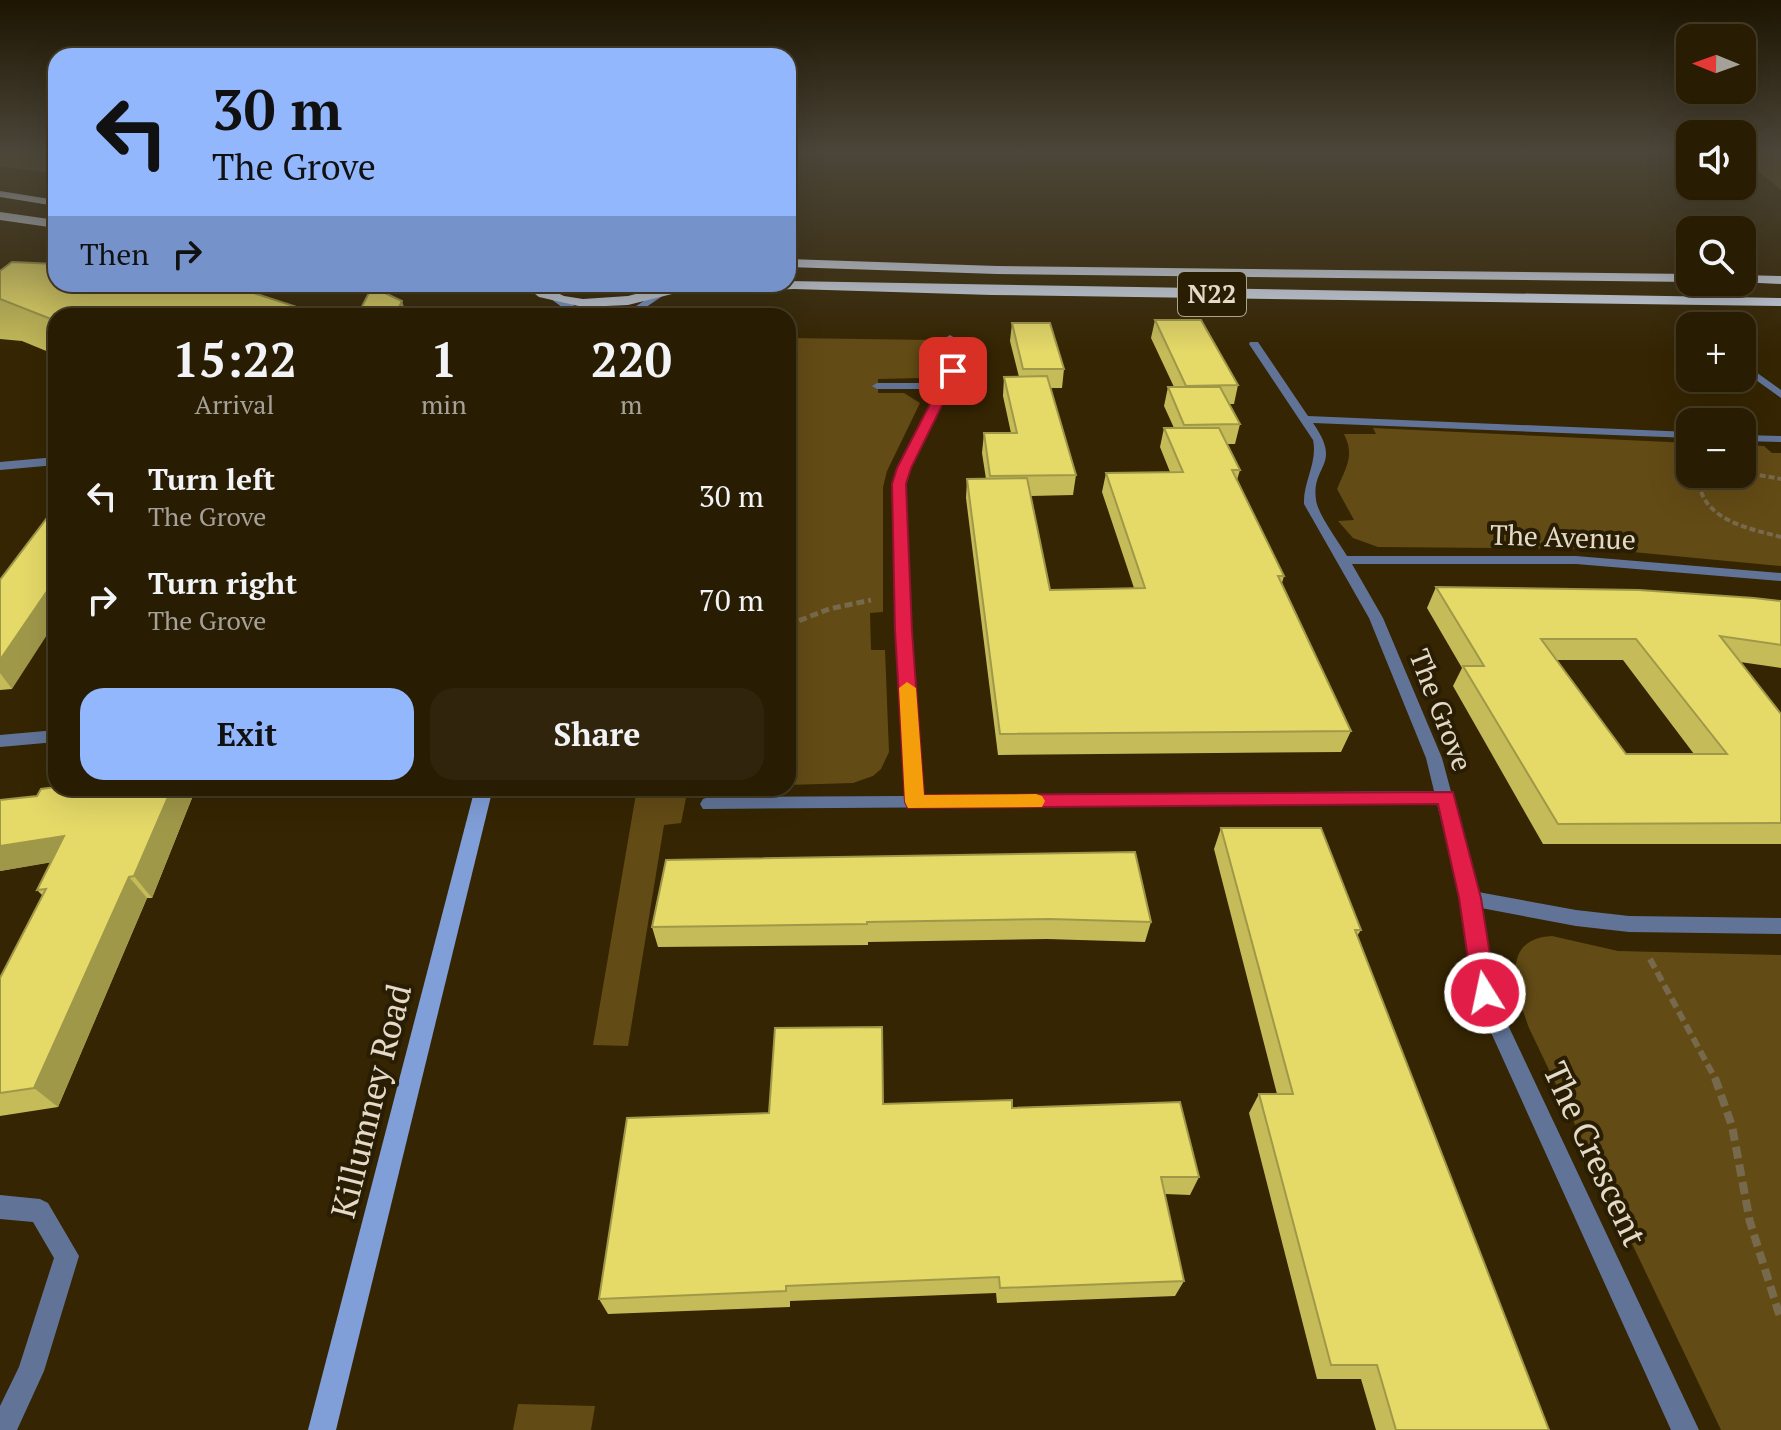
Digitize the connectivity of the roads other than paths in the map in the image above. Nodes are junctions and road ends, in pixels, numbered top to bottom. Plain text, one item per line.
1 (19, 219) edge
2 (48, 223) edge
3 (796, 263) edge
4 (1676, 278) edge
5 (1756, 279) edge
6 (1781, 280) edge
7 (796, 285) edge
8 (543, 292) edge
9 (661, 292) edge
10 (668, 292) edge
11 (554, 297) junction
12 (1781, 302) edge
13 (572, 308) edge
14 (640, 308) edge
15 (950, 338) dead end
16 (1254, 344) dead end
17 (1756, 376) edge
18 (877, 386) dead end
19 (945, 386) junction
20 (1781, 395) edge
21 (1306, 419) junction
22 (1676, 434) edge
23 (1756, 438) edge
24 (1781, 439) edge
25 (48, 462) edge
26 (0, 466) edge
27 (1343, 560) junction
28 (1781, 577) edge
29 (48, 737) edge
30 (0, 741) edge
31 (482, 796) edge
32 (1446, 797) junction
33 (915, 802) junction
34 (709, 804) dead end
35 (1470, 898) junction
36 (1781, 926) edge
37 (0, 1207) edge
38 (3, 1430) edge
39 (322, 1430) edge
40 (1685, 1430) edge

1 - 2 highway
3 - 4 highway, N22
5 - 6 highway
7 - 12 highway, N22
8 - 11 highway, N22
9 - 11 highway, N22
10 - 14 street
11 - 13 street
15 - 19 street
16 - 21 street, The Grove
17 - 20 street
18 - 19 street
19 - 33 street
21 - 22 street
21 - 27 street, The Grove
23 - 24 street
25 - 26 street
27 - 28 street, The Avenue
27 - 32 street, The Grove
29 - 30 street
31 - 39 street, Killumney Road
32 - 33 street, The Grove
32 - 35 street, The Crescent
33 - 34 street, The Grove
35 - 36 street
35 - 40 street, The Crescent
37 - 38 street

